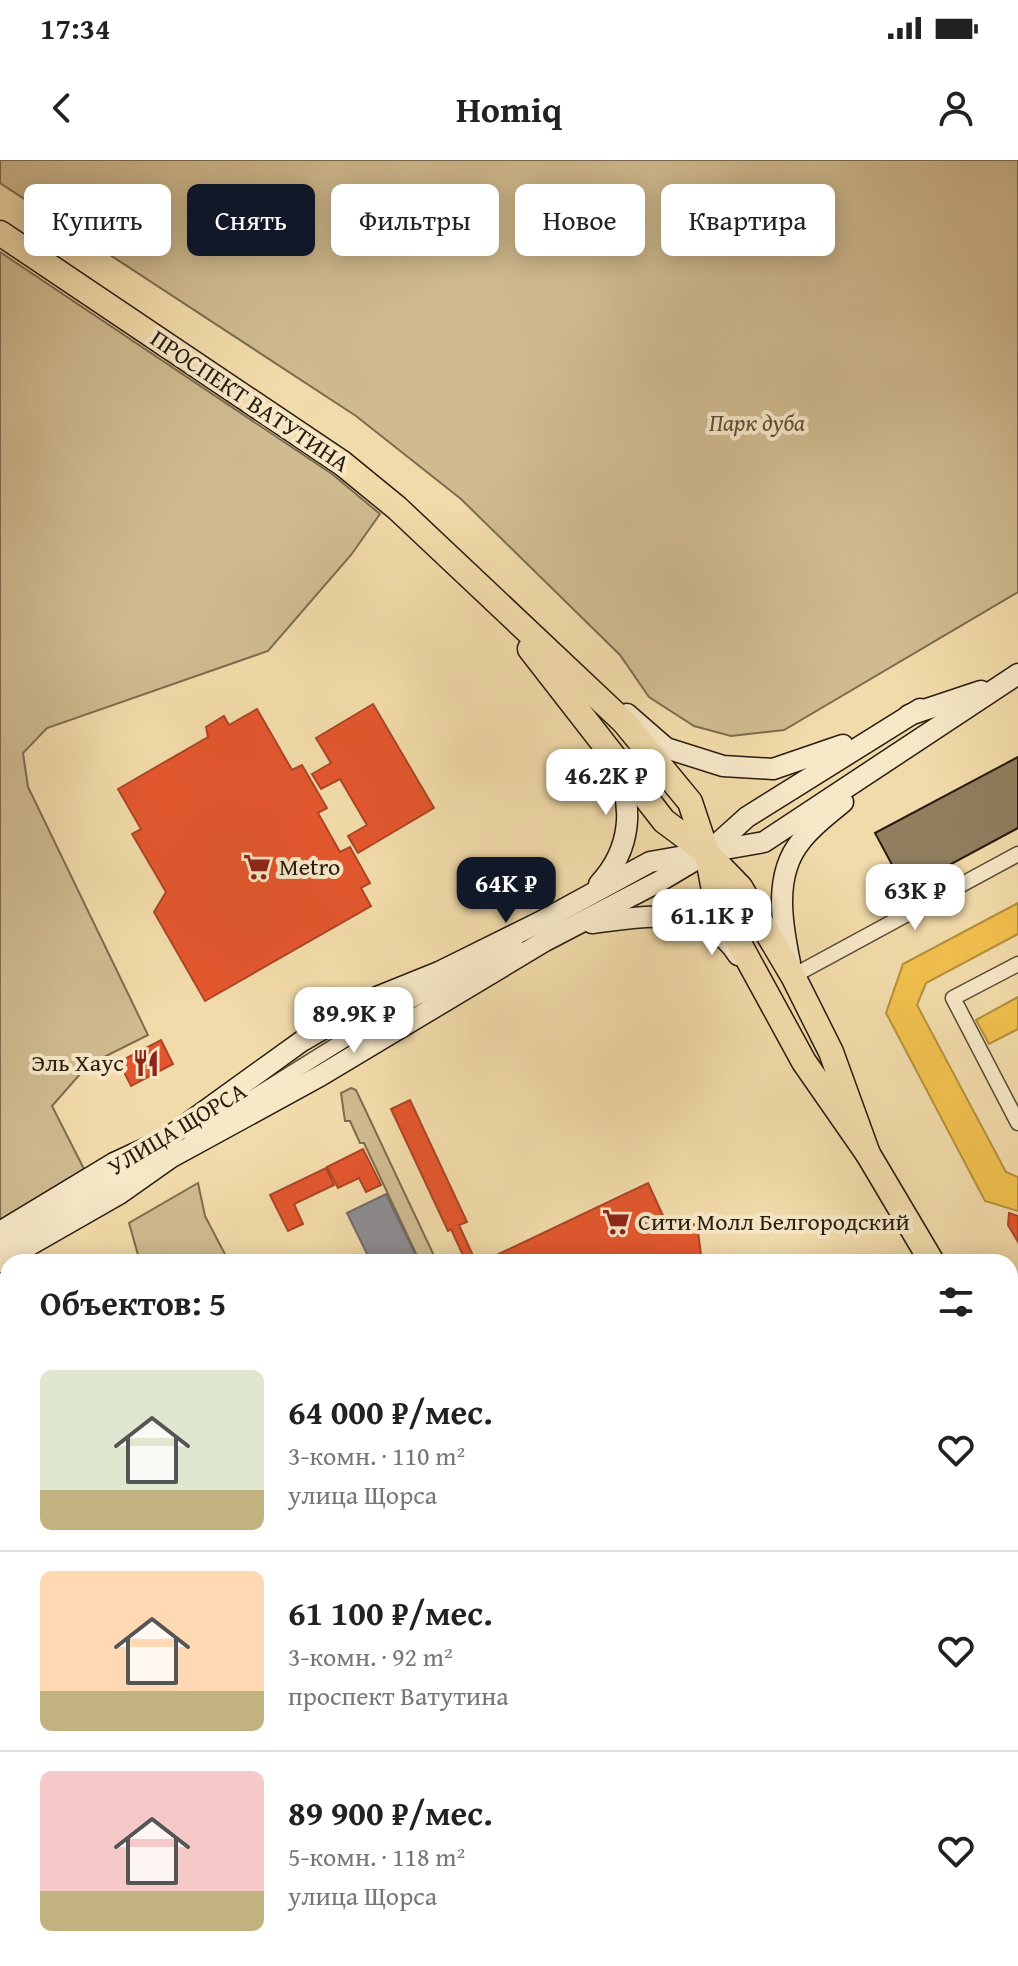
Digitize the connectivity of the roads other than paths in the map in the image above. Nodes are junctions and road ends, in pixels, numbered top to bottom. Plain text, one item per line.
1 (0, 233) edge
2 (484, 590) junction
3 (1018, 674) edge
4 (1000, 685) junction
5 (920, 709) junction
6 (586, 724) junction
7 (881, 767) junction
8 (707, 853) junction
9 (1018, 854) edge
10 (573, 916) junction
11 (543, 932) junction
12 (1018, 964) edge
13 (793, 976) junction
14 (804, 1062) junction
15 (1018, 1123) edge
16 (868, 1154) junction
17 (0, 1232) edge
18 (0, 1246) edge
19 (14, 1254) edge
20 (927, 1254) edge

1 - 2 main road, ПРОСПЕКТ ВАТУТИНА
2 - 5 main road
2 - 6 main road, ПРОСПЕКТ ВАТУТИНА
2 - 8 main road, ПРОСПЕКТ ВАТУТИНА
3 - 4 main road
4 - 5 main road
4 - 7 main road
5 - 8 main road
6 - 8 main road, ПРОСПЕКТ ВАТУТИНА
6 - 10 main road
7 - 8 main road
7 - 13 main road
8 - 10 main road, УЛИЦА ЩОРСА
8 - 13 main road, ПРОСПЕКТ ВАТУТИНА
8 - 14 main road, ПРОСПЕКТ ВАТУТИНА
9 - 13 street
10 - 11 main road, УЛИЦА ЩОРСА
10 - 14 main road
11 - 17 main road, УЛИЦА ЩОРСА
11 - 18 street, УЛИЦА ЩОРСА
11 - 19 main road, УЛИЦА ЩОРСА
12 - 15 street
13 - 16 main road, ПРОСПЕКТ ВАТУТИНА
14 - 16 main road, ПРОСПЕКТ ВАТУТИНА
16 - 20 main road

